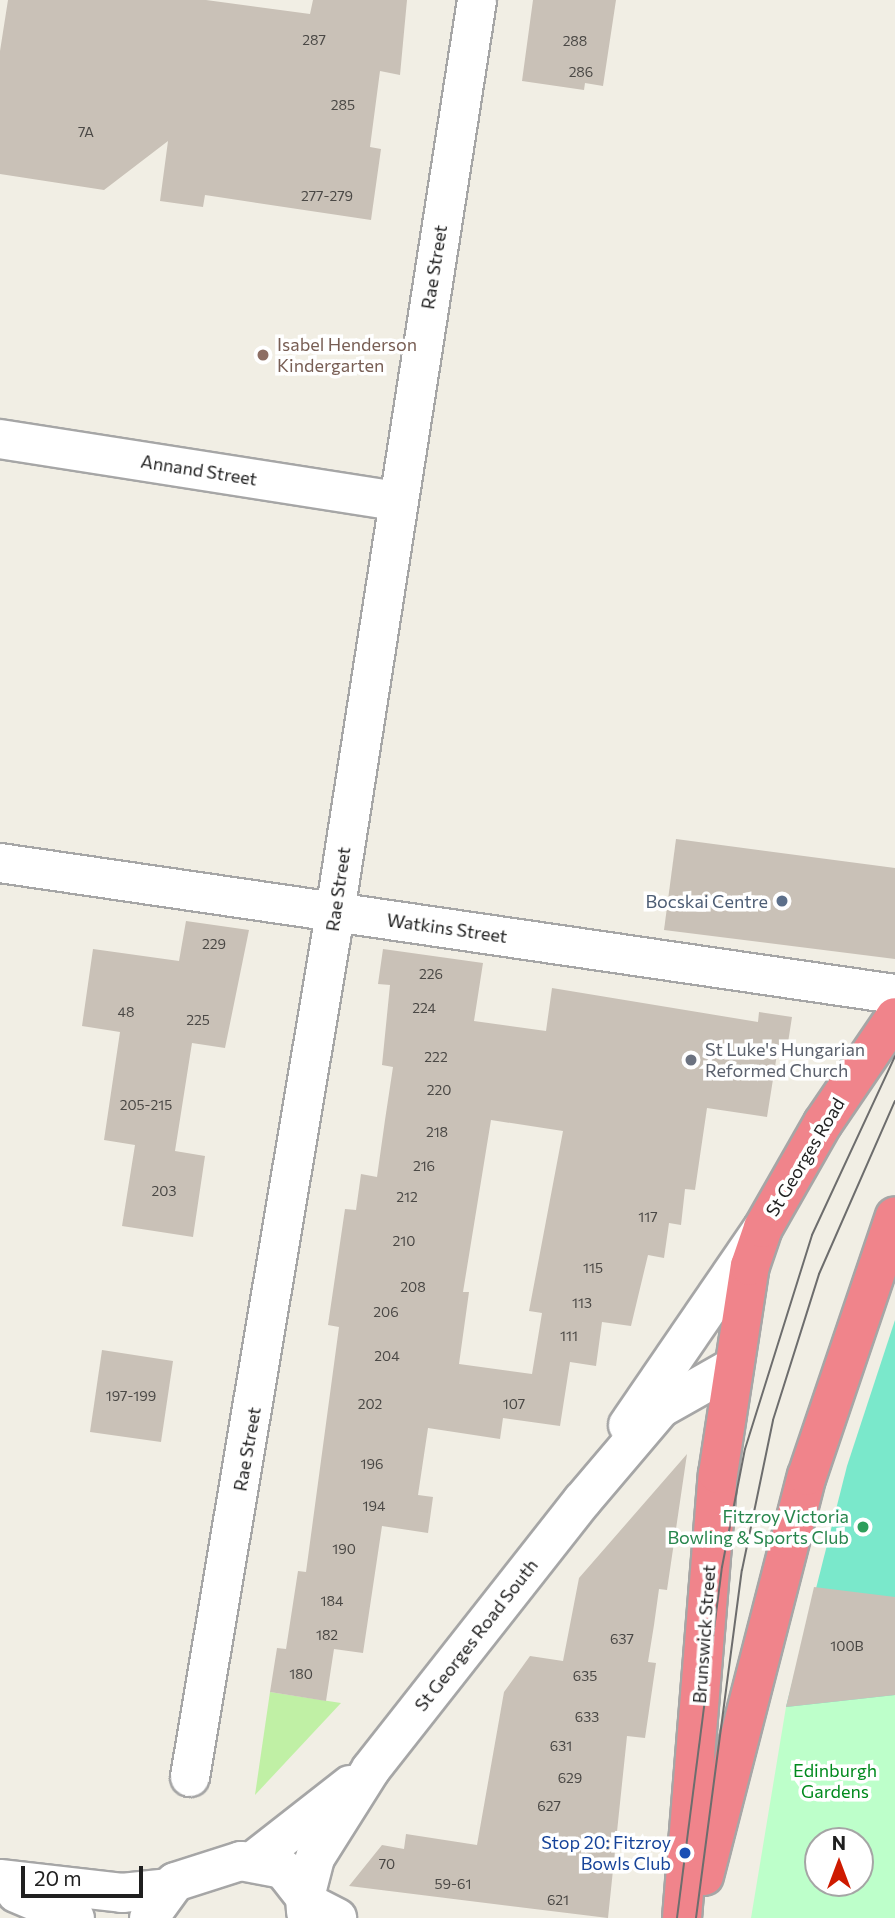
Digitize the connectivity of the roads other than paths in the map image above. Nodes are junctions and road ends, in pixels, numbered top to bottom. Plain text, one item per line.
1 (477, 0) edge
2 (0, 439) edge
3 (397, 501) junction
4 (0, 863) edge
5 (335, 911) junction
6 (895, 993) edge
7 (895, 1017) edge
8 (895, 1216) edge
9 (763, 1228) junction
10 (730, 1370) junction
11 (582, 1501) junction
12 (371, 1769) junction
13 (190, 1777) dead end
14 (253, 1861) junction
15 (0, 1879) edge
16 (0, 1886) edge
17 (158, 1903) edge
18 (313, 1909) edge
19 (75, 1918) edge
20 (682, 1918) edge
21 (694, 1918) edge

1 - 3 street, Rae Street
2 - 3 street, Annand Street
3 - 5 street, Rae Street
4 - 5 street, Watkins Street
5 - 6 street, Watkins Street
5 - 13 street, Rae Street
7 - 9 highway, St Georges Road
8 - 21 highway
9 - 10 highway, Brunswick Street
9 - 11 street, St Georges Road South
10 - 11 street, St Georges Road South
10 - 20 highway, Brunswick Street
11 - 12 street, St Georges Road South
12 - 14 street, St Georges Road South
12 - 18 street, St Georges Road South
14 - 17 street
14 - 18 street
15 - 17 street
16 - 19 street

